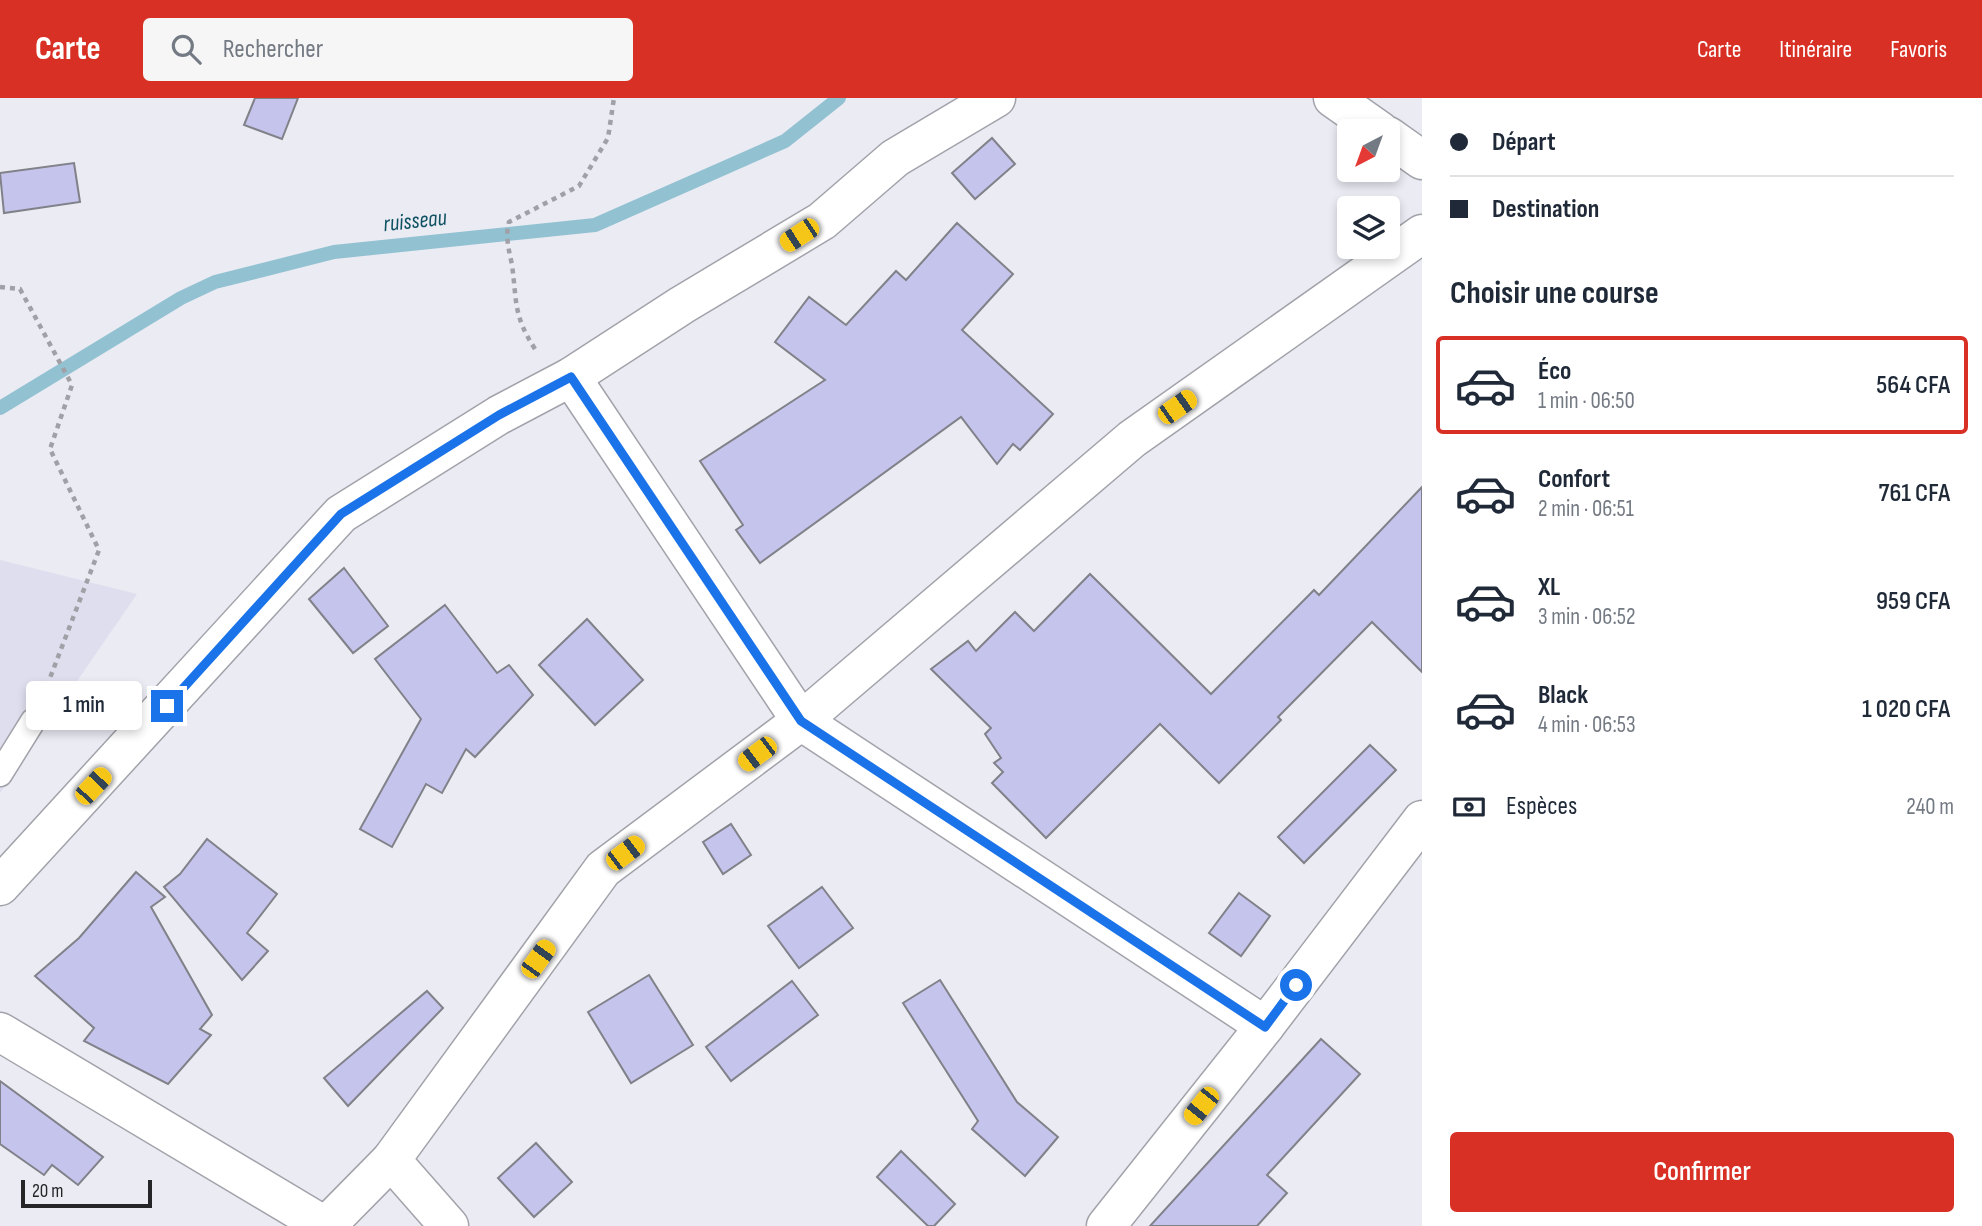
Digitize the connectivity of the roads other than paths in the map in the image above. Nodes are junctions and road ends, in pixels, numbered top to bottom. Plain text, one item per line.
1 (996, 98) edge
2 (1333, 98) edge
3 (1363, 119) edge
4 (1400, 144) edge
5 (1422, 160) edge
6 (1422, 234) edge
7 (571, 377) junction
8 (33, 721) road end
9 (801, 721) junction
10 (0, 774) edge
11 (1422, 820) edge
12 (0, 886) edge
13 (1265, 1027) junction
14 (0, 1032) edge
15 (391, 1160) junction
16 (325, 1226) edge
17 (449, 1226) edge
18 (1106, 1226) edge

1 - 7 street
2 - 3 street
4 - 5 street
6 - 9 street
7 - 9 street
7 - 12 street
8 - 10 lane
9 - 13 street
9 - 15 street
11 - 13 street
13 - 18 street
14 - 16 street
15 - 16 street
15 - 17 street

